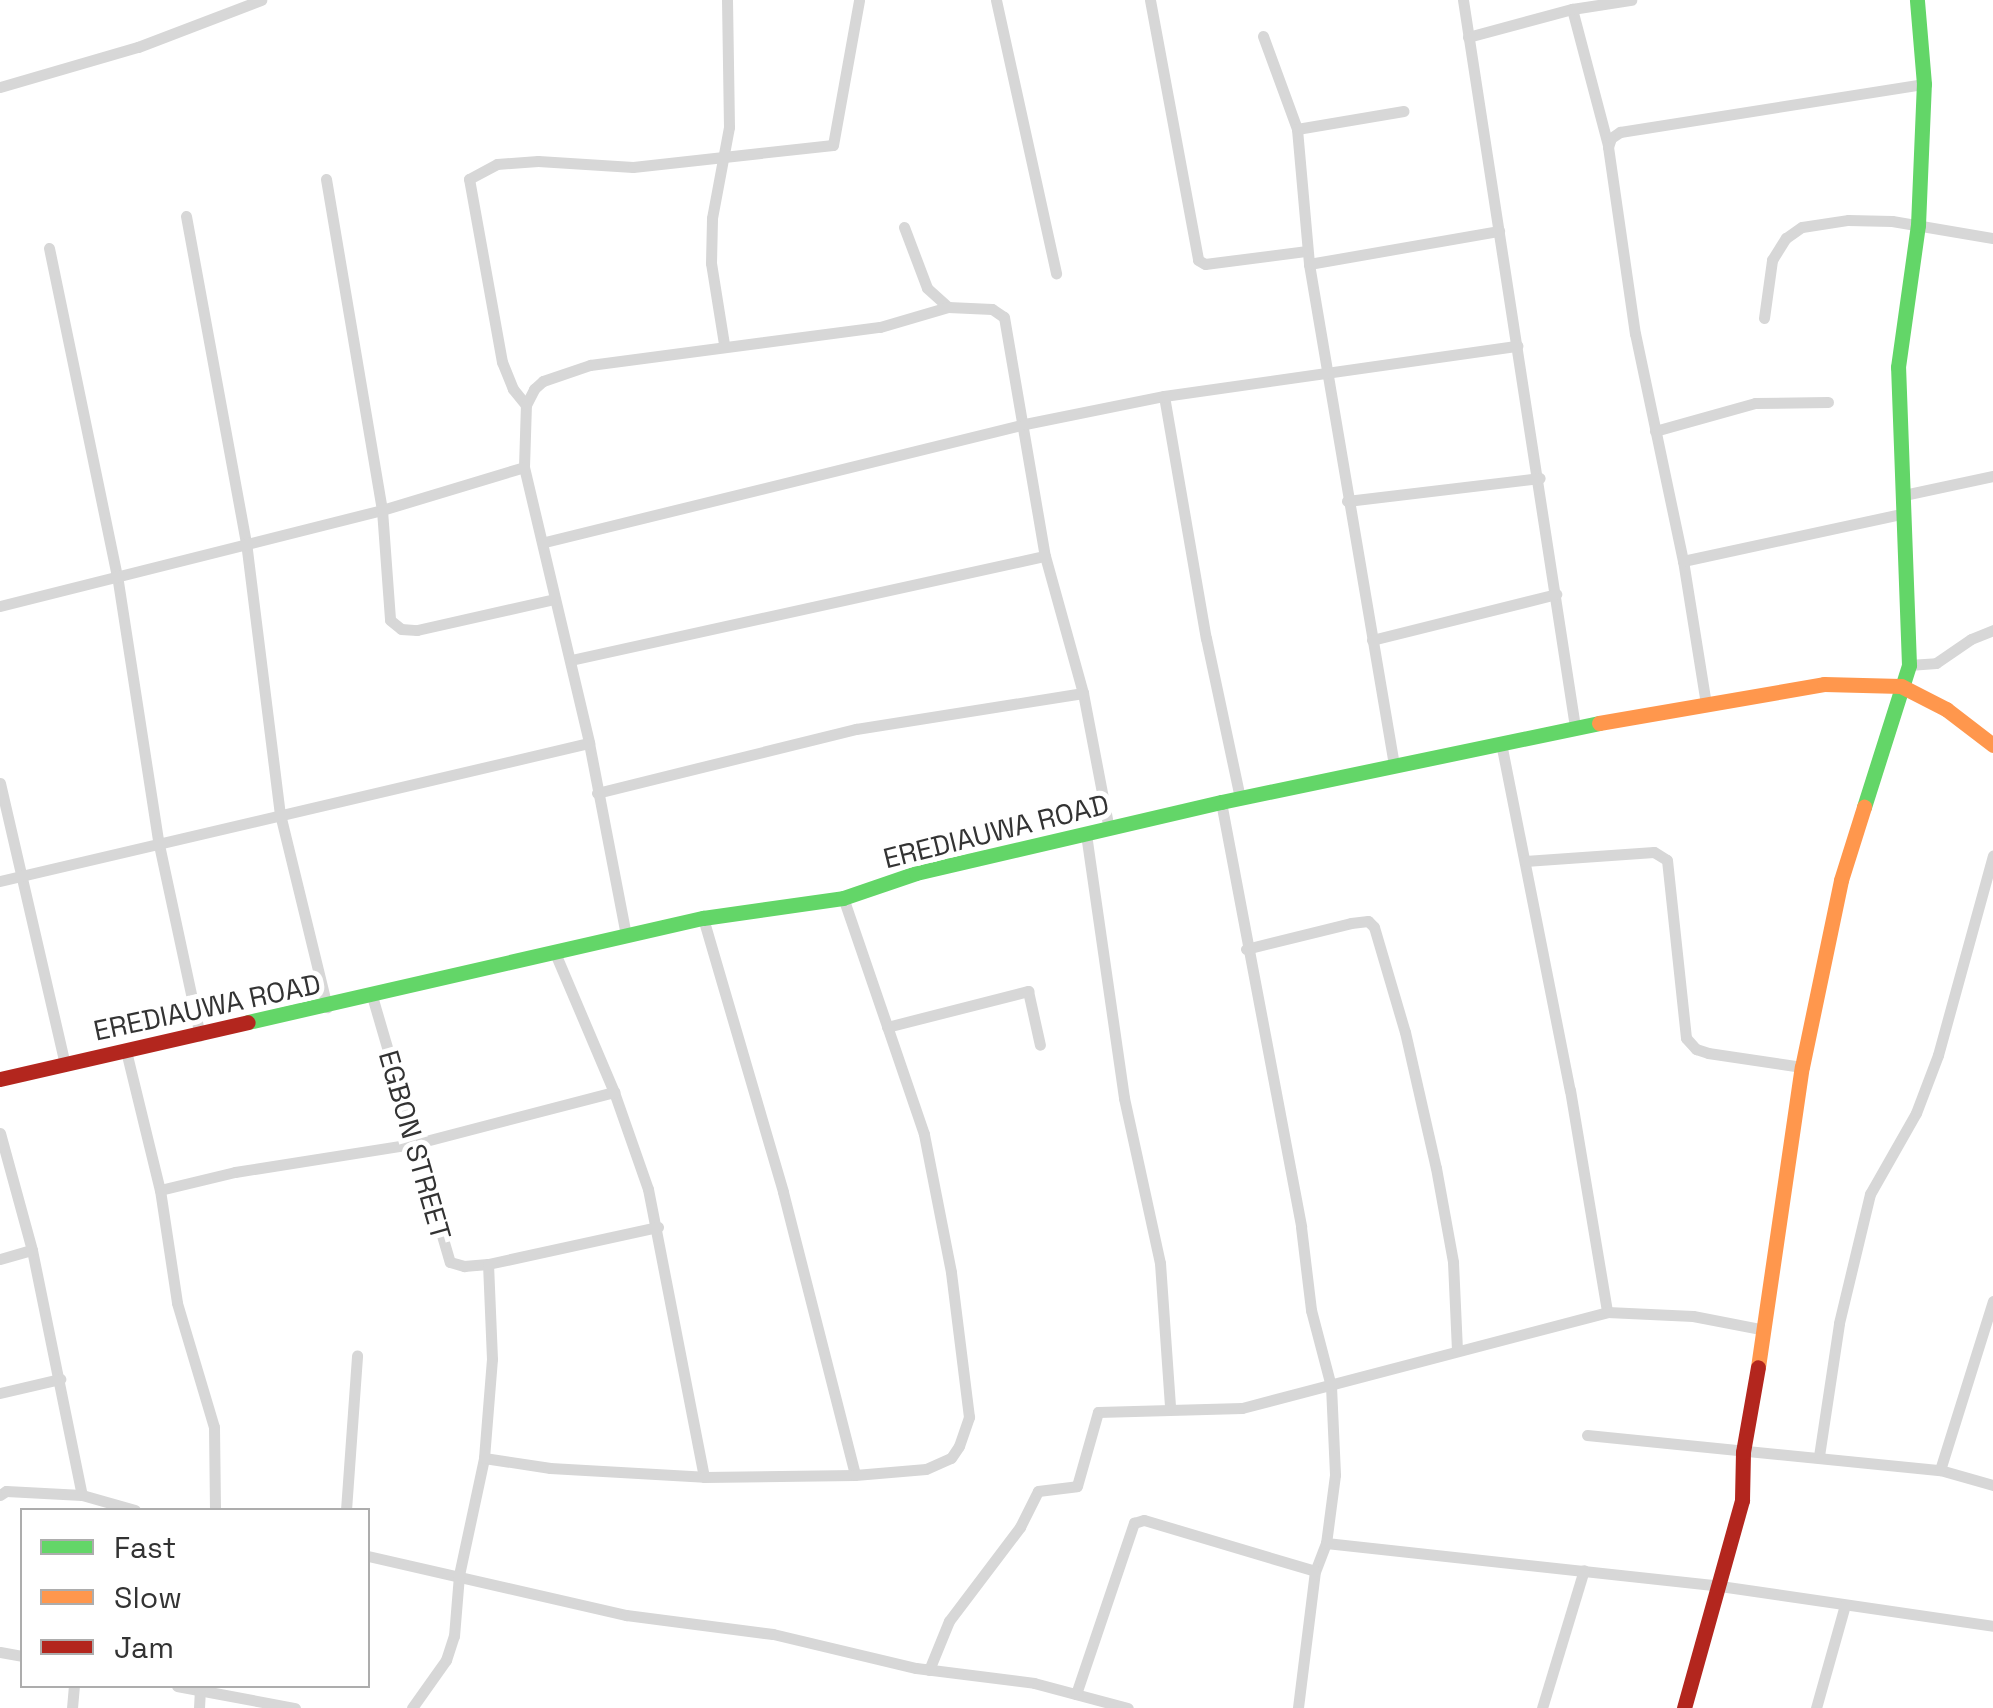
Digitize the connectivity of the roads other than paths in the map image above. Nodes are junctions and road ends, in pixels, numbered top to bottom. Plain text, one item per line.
1 (261, 0) edge
2 (727, 0) edge
3 (859, 0) edge
4 (996, 0) edge
5 (1150, 0) edge
6 (1463, 0) edge
7 (1631, 0) edge
8 (1917, 0) edge
9 (1572, 9) junction
10 (1263, 36) dead end
11 (1468, 37) junction
12 (1924, 84) junction
13 (0, 87) edge
14 (1403, 111) dead end
15 (1297, 129) junction
16 (1608, 147) junction
17 (723, 159) junction
18 (326, 179) dead end
19 (186, 216) dead end
20 (1918, 225) junction
21 (904, 227) dead end
22 (1499, 232) junction
23 (1993, 238) edge
24 (48, 248) dead end
25 (1308, 258) junction
26 (1056, 274) dead end
27 (948, 307) junction
28 (1764, 318) dead end
29 (724, 344) junction
30 (1517, 346) junction
31 (1326, 372) junction
32 (1164, 396) junction
33 (1828, 402) dead end
34 (526, 405) junction
35 (1025, 424) junction
36 (1656, 431) junction
37 (524, 467) junction
38 (1993, 476) edge
39 (1540, 478) junction
40 (1904, 496) junction
41 (1347, 501) junction
42 (382, 510) junction
43 (1905, 513) junction
44 (246, 542) junction
45 (545, 542) junction
46 (1046, 556) junction
47 (1683, 561) junction
48 (117, 575) junction
49 (1556, 594) junction
50 (555, 599) junction
51 (0, 606) edge
52 (1993, 630) edge
53 (1372, 640) junction
54 (571, 660) junction
55 (1909, 665) junction
56 (1901, 686) junction
57 (1083, 693) junction
58 (1706, 704) junction
59 (1575, 728) junction
60 (590, 743) junction
61 (1501, 743) junction
62 (1993, 744) edge
63 (1394, 765) junction
64 (0, 783) edge
65 (596, 793) junction
66 (1240, 798) junction
67 (1221, 802) junction
68 (280, 814) junction
69 (1109, 829) junction
70 (1086, 834) junction
71 (158, 840) junction
72 (1993, 855) edge
73 (1525, 861) junction
74 (19, 876) junction
75 (0, 881) edge
76 (844, 898) junction
77 (704, 918) junction
78 (626, 936) junction
79 (1246, 949) junction
80 (555, 953) junction
81 (372, 996) junction
82 (327, 1007) junction
83 (886, 1028) junction
84 (200, 1036) junction
85 (1040, 1044) dead end
86 (126, 1051) junction
87 (65, 1064) junction
88 (1802, 1067) junction
89 (0, 1079) edge
90 (614, 1092) junction
91 (0, 1133) edge
92 (418, 1143) junction
93 (160, 1190) junction
94 (658, 1228) junction
95 (32, 1250) junction
96 (0, 1259) edge
97 (488, 1264) junction
98 (1993, 1301) edge
99 (1607, 1312) junction
100 (1764, 1330) junction
101 (1457, 1350) junction
102 (357, 1356) dead end
103 (60, 1378) junction
104 (1331, 1386) junction
105 (0, 1393) edge
106 (1170, 1407) junction
107 (1587, 1435) dead end
108 (1743, 1452) junction
109 (1819, 1456) junction
110 (484, 1458) junction
111 (1940, 1470) junction
112 (855, 1475) junction
113 (704, 1477) junction
114 (1993, 1485) edge
115 (0, 1495) edge
116 (82, 1495) junction
117 (128, 1508) edge
118 (214, 1508) edge
119 (346, 1508) edge
120 (1326, 1543) junction
121 (370, 1556) edge
122 (1584, 1570) junction
123 (1316, 1571) junction
124 (459, 1575) junction
125 (1720, 1586) junction
126 (1845, 1605) junction
127 (1993, 1626) edge
128 (929, 1670) junction
129 (188, 1688) edge
130 (200, 1690) junction
131 (1076, 1694) junction
132 (198, 1708) edge
133 (296, 1708) edge
134 (412, 1708) edge
135 (1128, 1708) edge
136 (1298, 1708) edge
137 (1542, 1708) edge
138 (1684, 1708) edge
139 (1816, 1708) edge

1 - 13 street
2 - 17 street
3 - 17 street
4 - 26 street
5 - 25 street
6 - 11 street
7 - 9 street
8 - 12 street
9 - 11 street
9 - 16 street
10 - 15 street
11 - 22 street
12 - 16 street
12 - 20 street
14 - 15 street
15 - 25 street
16 - 36 street
17 - 29 street
17 - 34 street
18 - 42 street
19 - 44 street
20 - 23 street
20 - 28 street
20 - 40 street
21 - 27 street
22 - 25 street
22 - 30 street
24 - 48 street
25 - 31 street
27 - 29 street
27 - 35 street
29 - 34 street
30 - 31 street
30 - 39 street
31 - 32 street
31 - 41 street
32 - 35 street
32 - 66 street
33 - 36 street
34 - 37 street
35 - 45 street
35 - 46 street
36 - 47 street
37 - 42 street
37 - 45 street
38 - 40 street
39 - 41 street
39 - 49 street
40 - 43 street
41 - 53 street
42 - 44 street
42 - 50 street
43 - 47 street
43 - 55 street
44 - 48 street
44 - 68 street
45 - 50 street
46 - 54 street
46 - 57 street
47 - 58 street
48 - 51 street
48 - 71 street
49 - 53 street
49 - 59 street
50 - 54 street
52 - 55 street
53 - 63 street
54 - 60 street
55 - 56 street
56 - 58 street, EREDIAUWA ROAD
56 - 62 street, EREDIAUWA ROAD
56 - 88 street
57 - 65 street
57 - 69 street
58 - 59 street, EREDIAUWA ROAD
59 - 61 street, EREDIAUWA ROAD
60 - 65 street
60 - 68 street
61 - 63 street, EREDIAUWA ROAD
61 - 73 street
63 - 66 street, EREDIAUWA ROAD
64 - 74 street
65 - 78 street
66 - 67 street, EREDIAUWA ROAD
67 - 69 street, EREDIAUWA ROAD
67 - 79 street
68 - 71 street
68 - 82 street
69 - 70 street, EREDIAUWA ROAD
70 - 76 street, EREDIAUWA ROAD
70 - 106 street
71 - 74 street
71 - 84 street
72 - 109 street
73 - 88 street
73 - 99 street
74 - 75 street
74 - 87 street
76 - 77 street, EREDIAUWA ROAD
76 - 83 street
77 - 78 street, EREDIAUWA ROAD
77 - 112 street
78 - 80 street, EREDIAUWA ROAD
79 - 101 street
79 - 104 street
80 - 81 street, EREDIAUWA ROAD
80 - 90 street
81 - 82 street, EREDIAUWA ROAD
81 - 92 street, EGBON STREET
82 - 84 street, EREDIAUWA ROAD
83 - 85 street
83 - 112 street
84 - 86 street, EREDIAUWA ROAD
86 - 87 street, EREDIAUWA ROAD
86 - 93 street
87 - 89 street, EREDIAUWA ROAD
88 - 100 street
90 - 92 street
90 - 94 street
91 - 95 street
92 - 93 street
92 - 97 street, EGBON STREET
93 - 118 street
94 - 97 street, EGBON STREET
94 - 113 street
95 - 96 street
95 - 103 street
97 - 110 street
98 - 111 street
99 - 100 street
99 - 101 street
100 - 108 street
101 - 104 street
102 - 119 street
103 - 105 street
103 - 116 street
104 - 106 street
104 - 120 street
106 - 128 street
107 - 108 street
108 - 109 street
108 - 125 street
109 - 111 street
110 - 113 street
110 - 124 street
111 - 114 street
112 - 113 street
115 - 116 street
116 - 117 street
120 - 122 street
120 - 123 street
121 - 124 street
122 - 125 street
122 - 137 street
123 - 131 street
123 - 136 street
124 - 128 street
124 - 134 street
125 - 126 street
125 - 138 street
126 - 127 street
126 - 139 street
128 - 131 street
129 - 130 street
130 - 132 street
130 - 133 street
131 - 135 street

